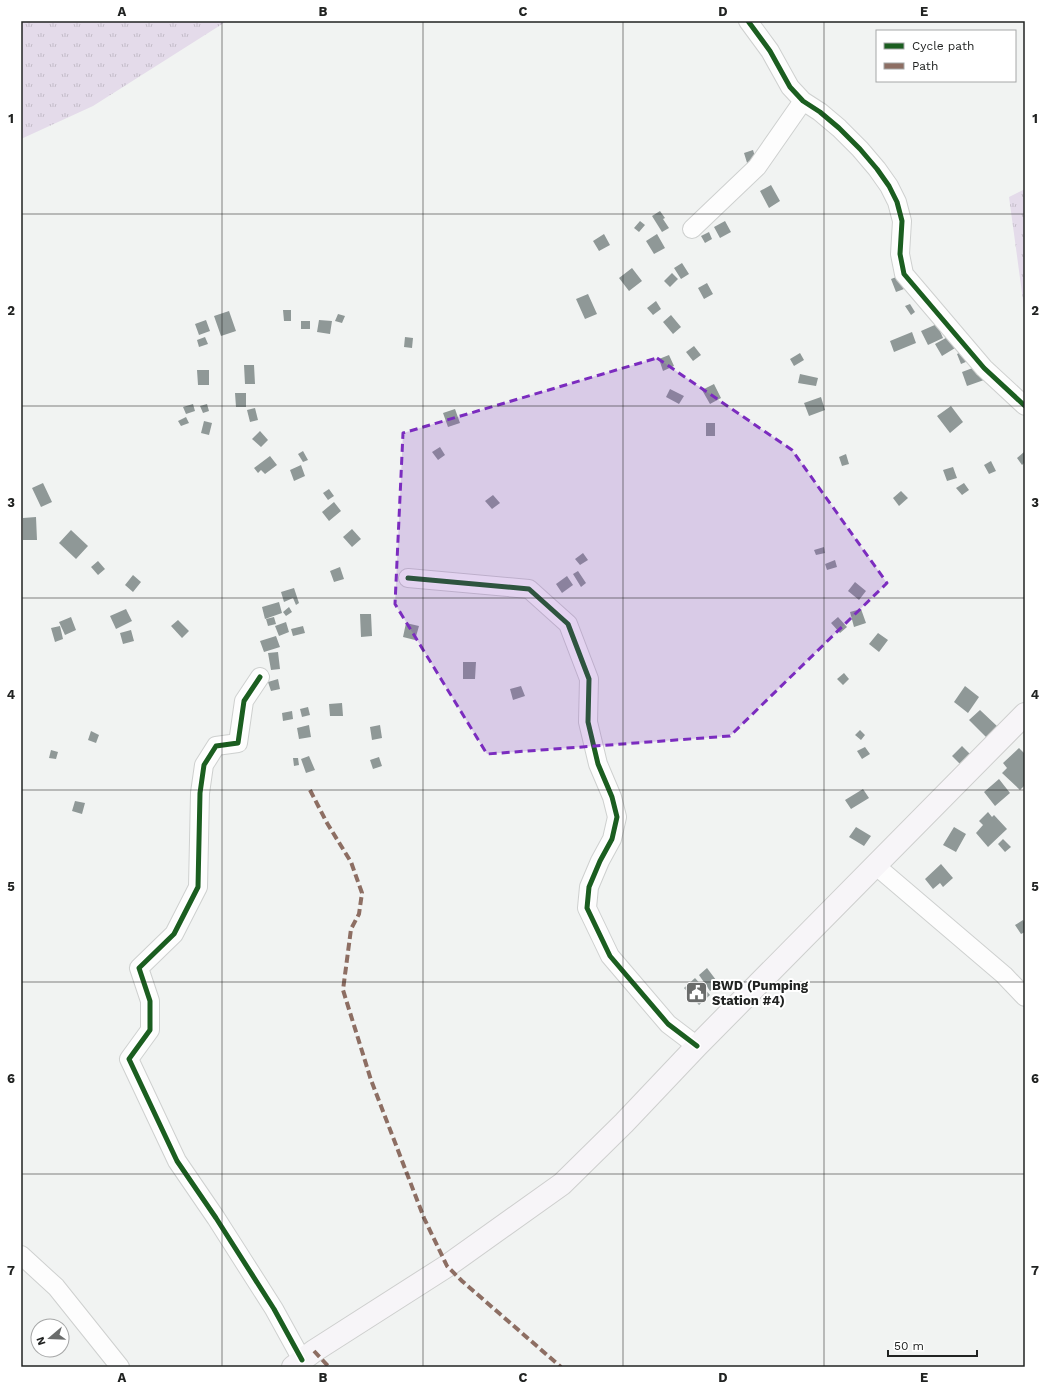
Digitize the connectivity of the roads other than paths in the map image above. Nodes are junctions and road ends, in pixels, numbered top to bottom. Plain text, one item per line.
1 (748, 21) edge
2 (803, 101) junction
3 (692, 229) dead end
4 (1025, 406) edge
5 (408, 578) dead end
6 (260, 677) dead end
7 (1025, 714) edge
8 (875, 865) junction
9 (1025, 997) edge
10 (697, 1046) junction
11 (21, 1255) edge
12 (297, 1364) edge
13 (120, 1367) edge

1 - 2 street
2 - 3 street
2 - 4 street
5 - 10 street
6 - 12 street
7 - 8 main road
8 - 9 street
8 - 10 main road
10 - 12 main road
11 - 13 street

